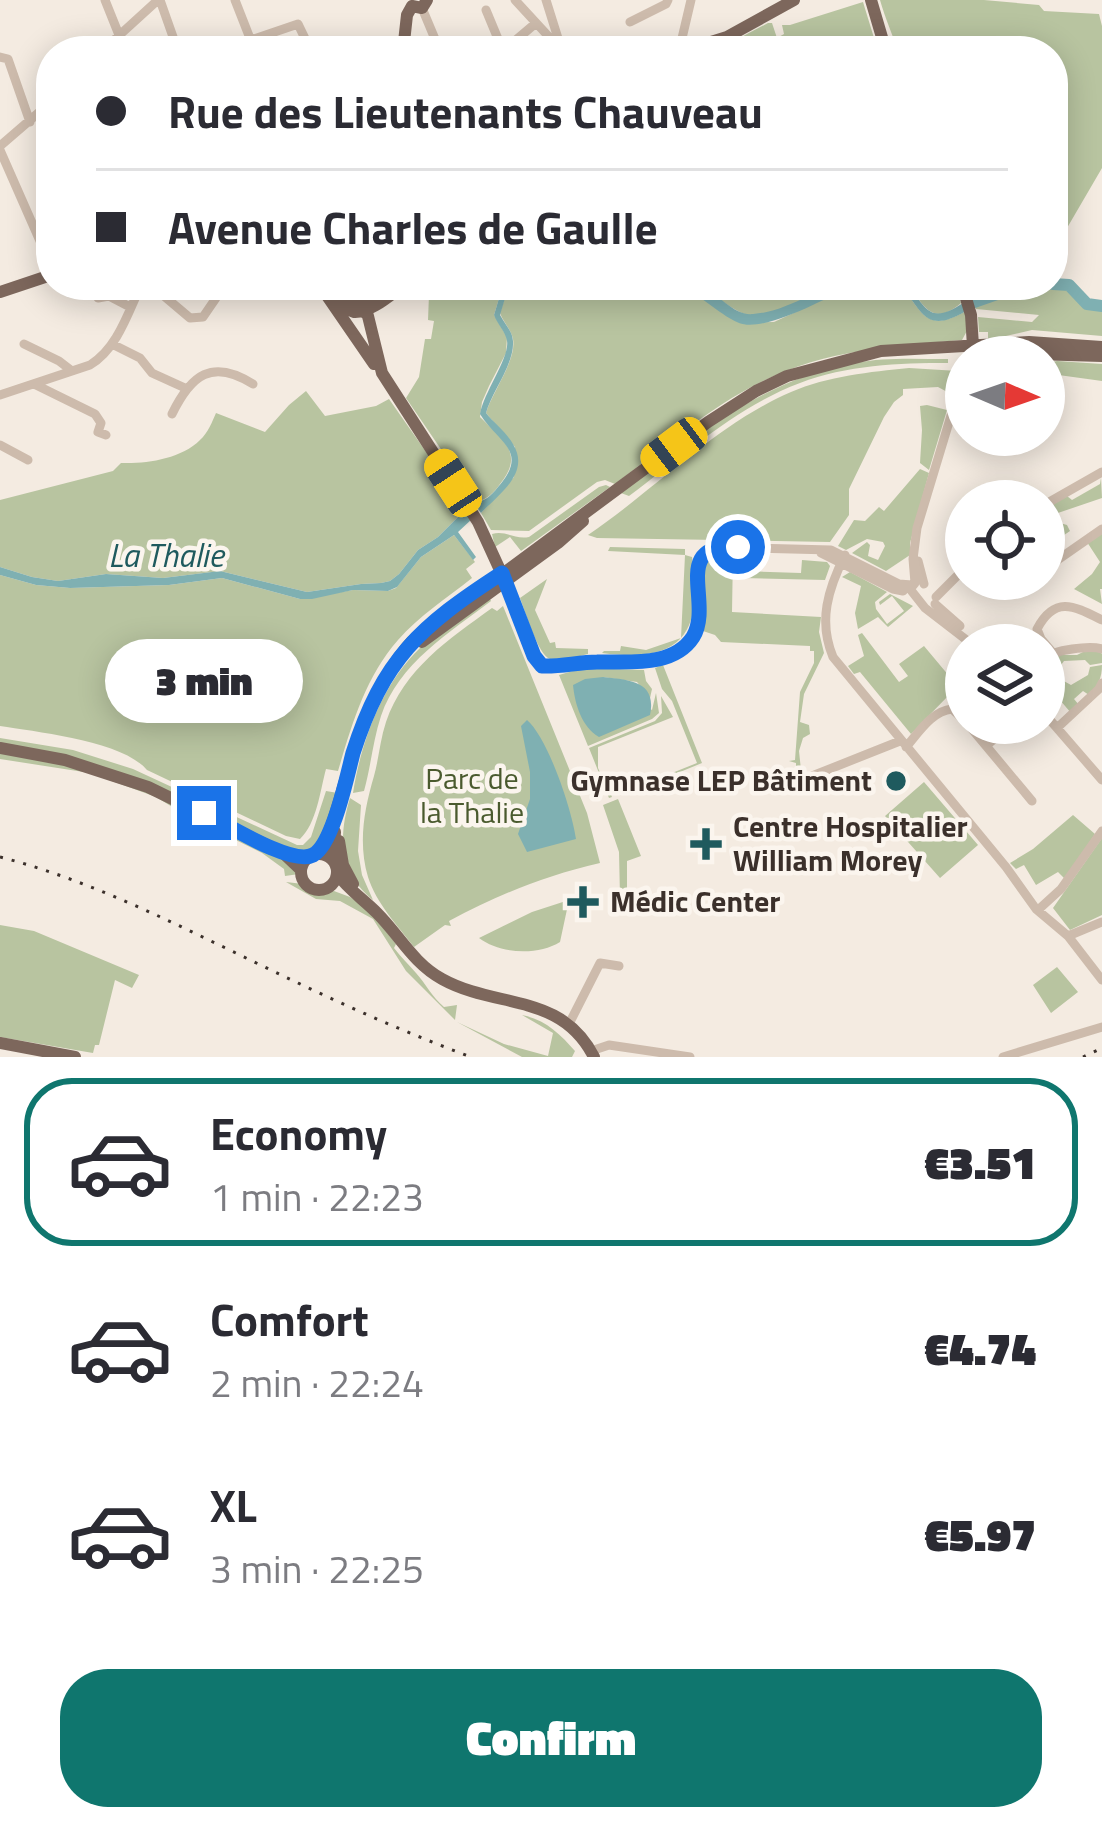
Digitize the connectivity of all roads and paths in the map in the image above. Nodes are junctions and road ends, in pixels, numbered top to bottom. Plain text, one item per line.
1 (106, 0) edge
2 (159, 0) edge
3 (235, 0) edge
4 (515, 0) edge
5 (546, 0) edge
6 (668, 0) edge
7 (691, 0) edge
8 (794, 0) edge
9 (871, 0) edge
10 (417, 4) edge
11 (486, 10) dead end
12 (630, 22) dead end
13 (536, 23) junction
14 (110, 36) edge
15 (121, 36) edge
16 (172, 36) edge
17 (249, 36) edge
18 (272, 36) edge
19 (303, 36) edge
20 (405, 36) edge
21 (433, 36) edge
22 (497, 36) edge
23 (521, 36) edge
24 (548, 36) edge
25 (557, 36) edge
26 (683, 36) edge
27 (729, 36) edge
28 (882, 36) edge
29 (0, 57) edge
30 (36, 117) edge
31 (31, 122) junction
32 (0, 148) edge
33 (36, 231) edge
34 (36, 280) edge
35 (0, 292) edge
36 (117, 300) edge
37 (134, 300) edge
38 (169, 300) edge
39 (215, 300) edge
40 (330, 300) edge
41 (352, 300) edge
42 (367, 300) edge
43 (383, 300) edge
44 (967, 300) edge
45 (130, 307) junction
46 (366, 308) junction
47 (970, 336) edge
48 (24, 344) dead end
49 (112, 344) junction
50 (1065, 346) edge
51 (367, 351) junction
52 (1102, 351) edge
53 (945, 355) edge
54 (72, 371) junction
55 (382, 373) junction
56 (34, 384) junction
57 (253, 384) dead end
58 (184, 388) junction
59 (0, 395) edge
60 (172, 414) dead end
61 (106, 436) dead end
62 (945, 440) edge
63 (0, 445) edge
64 (28, 460) dead end
65 (1102, 472) edge
66 (1065, 493) edge
67 (1102, 530) edge
68 (1065, 555) edge
69 (843, 558) junction
70 (503, 577) junction
71 (916, 586) junction
72 (945, 591) edge
73 (933, 604) junction
74 (1102, 620) edge
75 (955, 624) edge
76 (1040, 624) edge
77 (1102, 649) edge
78 (1065, 652) edge
79 (1101, 687) edge
80 (945, 709) edge
81 (1065, 721) edge
82 (1065, 737) edge
83 (903, 744) junction
84 (987, 745) edge
85 (0, 748) edge
86 (812, 776) dead end
87 (1102, 780) edge
88 (348, 785) junction
89 (1032, 801) dead end
90 (1102, 831) edge
91 (309, 860) junction
92 (333, 874) junction
93 (357, 897) junction
94 (1042, 913) junction
95 (1102, 922) edge
96 (1068, 936) junction
97 (619, 966) dead end
98 (1102, 980) edge
99 (569, 1024) junction
100 (1102, 1027) edge
101 (0, 1042) edge
102 (593, 1054) edge
103 (75, 1057) edge
104 (690, 1057) edge
105 (1003, 1057) edge

1 - 14 street
2 - 15 street
2 - 16 street
3 - 17 street
4 - 13 street
5 - 25 street
6 - 12 street
7 - 26 street
8 - 27 main road
9 - 28 main road
10 - 20 main road
10 - 21 street
11 - 22 street
13 - 23 street
13 - 24 street
18 - 19 street
29 - 31 street
30 - 31 street
31 - 32 street
32 - 33 street
34 - 35 main road
36 - 45 street
37 - 45 street
38 - 39 street
40 - 51 main road
41 - 46 main road
42 - 46 main road
43 - 46 main road
44 - 47 main road
45 - 49 street
46 - 51 main road
46 - 55 main road
48 - 54 street
49 - 54 street
49 - 58 street
50 - 52 main road
51 - 55 main road
53 - 70 main road
54 - 56 street
55 - 70 main road
56 - 59 street
56 - 61 street
57 - 58 street
58 - 60 street
62 - 71 street
63 - 64 street
65 - 66 street
67 - 68 street
69 - 70 street
69 - 71 street
69 - 83 street
70 - 88 main road
70 - 91 main road
71 - 73 street
72 - 73 street
73 - 75 street
74 - 76 street
77 - 78 street
79 - 81 street
80 - 83 street
82 - 87 street
83 - 86 street
83 - 94 street
84 - 89 street
85 - 91 main road
88 - 92 main road
88 - 93 main road
90 - 94 street
91 - 92 main road
91 - 92 main road
92 - 93 main road
93 - 99 main road
94 - 96 street
95 - 96 street
96 - 98 street
97 - 99 street
99 - 102 main road
100 - 105 street
101 - 103 main road
102 - 104 street

